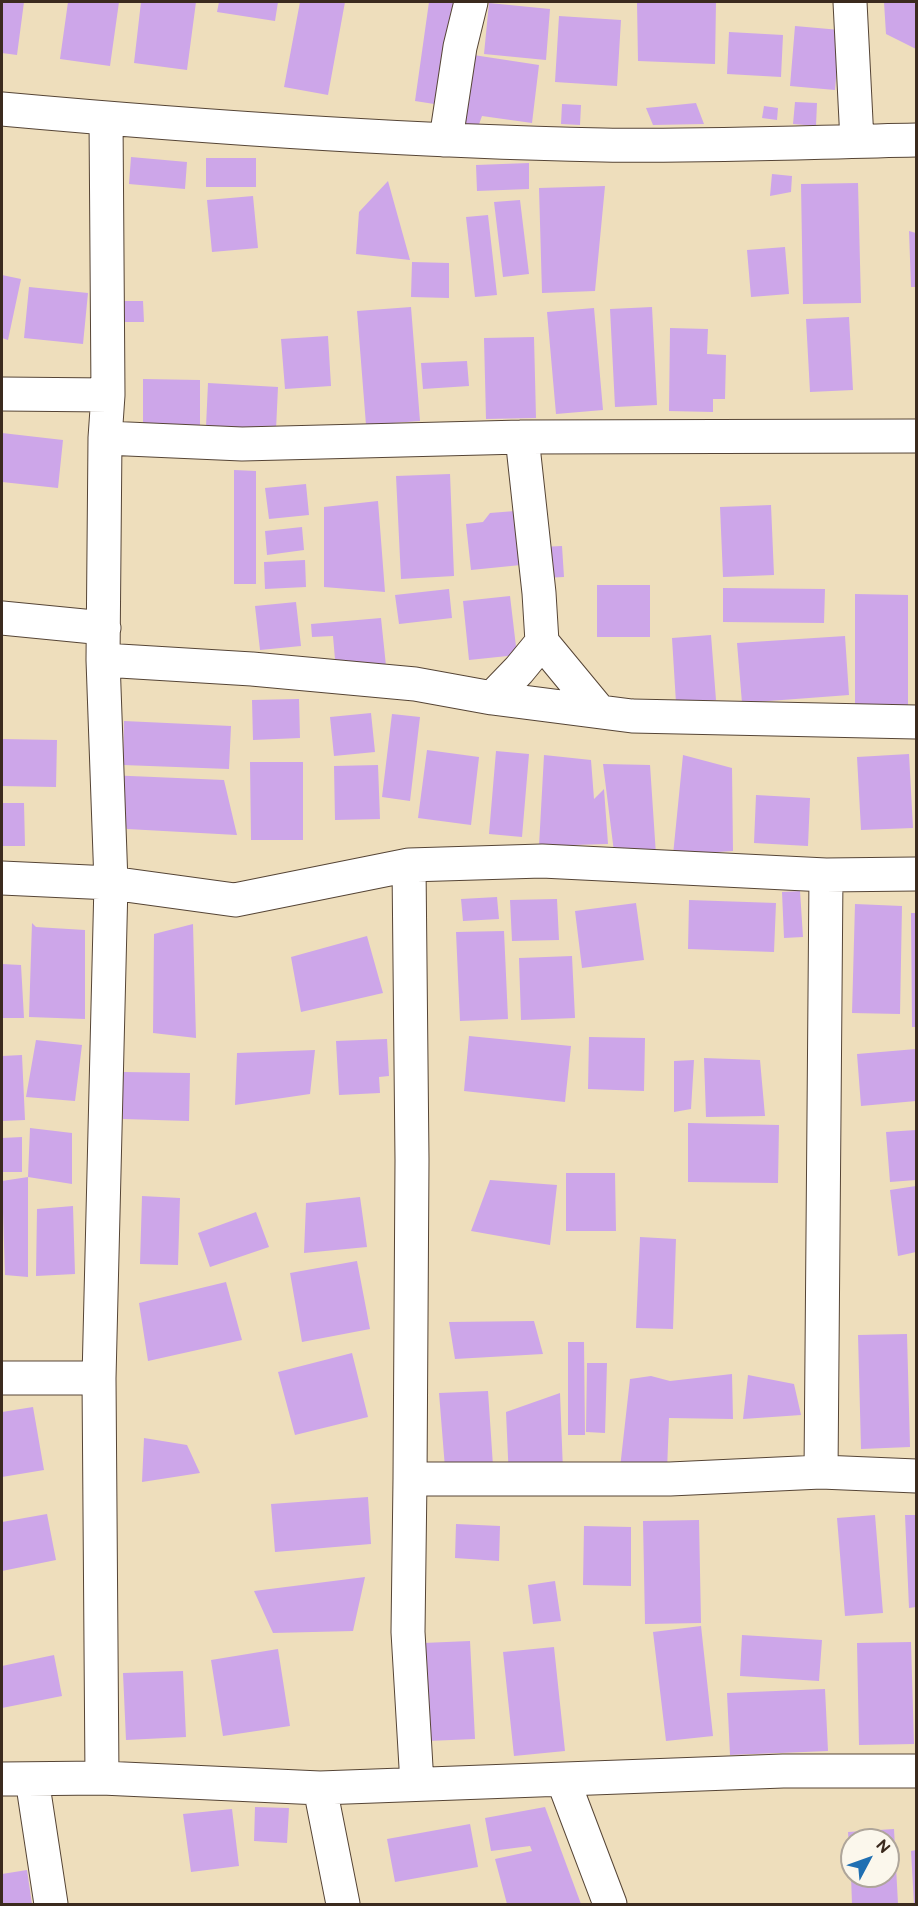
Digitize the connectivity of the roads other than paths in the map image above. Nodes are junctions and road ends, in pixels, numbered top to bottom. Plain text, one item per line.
1 (471, 2) edge
2 (850, 2) edge
3 (2, 109) edge
4 (106, 118) junction
5 (443, 140) junction
6 (916, 140) edge
7 (857, 141) junction
8 (2, 394) edge
9 (108, 395) junction
10 (916, 436) edge
11 (522, 437) junction
12 (105, 438) junction
13 (2, 618) edge
14 (104, 628) junction
15 (542, 642) junction
16 (103, 660) junction
17 (492, 698) junction
18 (599, 711) junction
19 (916, 722) edge
20 (409, 865) junction
21 (916, 874) edge
22 (826, 875) junction
23 (2, 878) edge
24 (111, 883) junction
25 (2, 1378) edge
26 (99, 1378) junction
27 (821, 1473) junction
28 (916, 1476) edge
29 (410, 1479) junction
30 (916, 1771) edge
31 (102, 1778) junction
32 (17, 1779) edge
33 (563, 1779) junction
34 (417, 1784) junction
35 (320, 1788) junction
36 (51, 1905) edge
37 (343, 1905) edge
38 (610, 1905) edge

1 - 5 street
2 - 7 street
3 - 4 street
4 - 5 street
4 - 9 street
5 - 7 street
6 - 7 street
8 - 9 street
9 - 12 street
10 - 11 street
11 - 12 street
11 - 15 street
12 - 14 street
13 - 14 street
14 - 16 street
15 - 17 street
15 - 18 street
16 - 17 street
16 - 24 street
17 - 18 street
18 - 19 street
20 - 22 street
20 - 24 street
20 - 29 street
21 - 22 street
22 - 27 street
23 - 24 street
24 - 26 street
25 - 26 street
26 - 31 street
27 - 28 street
27 - 29 street
29 - 34 street
30 - 33 street
31 - 32 street
31 - 35 street
32 - 36 street
33 - 34 street
33 - 38 street
34 - 35 street
35 - 37 street

